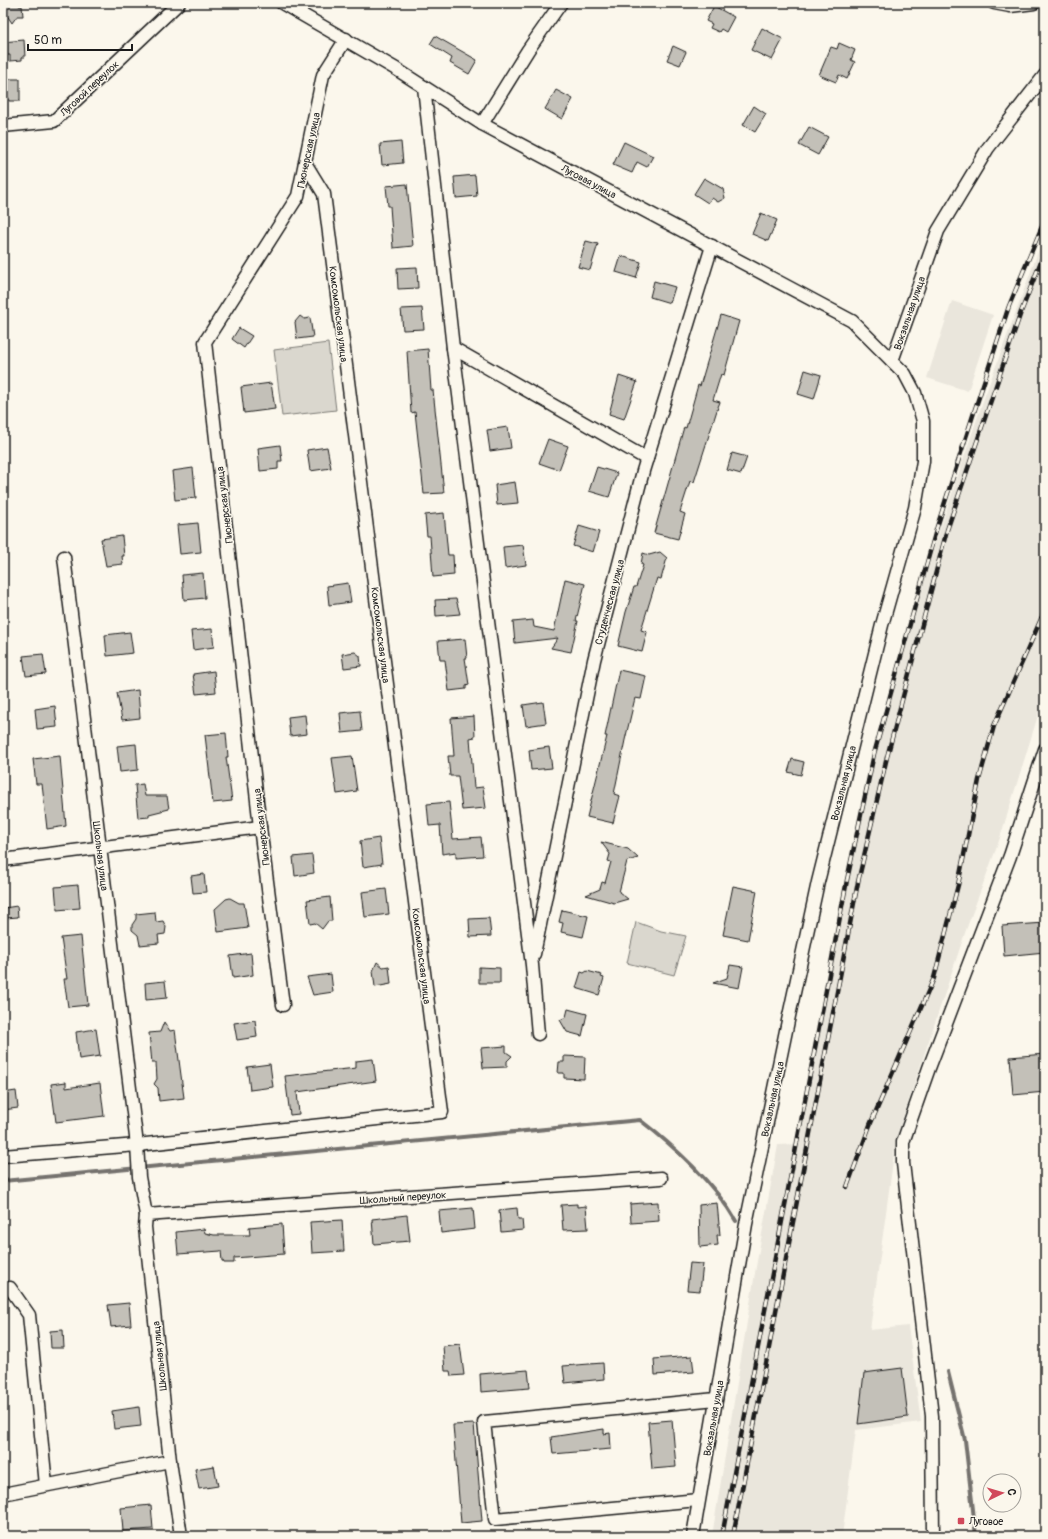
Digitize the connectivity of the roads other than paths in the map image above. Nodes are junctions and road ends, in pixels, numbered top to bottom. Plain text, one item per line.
1 (179, 3) edge
2 (282, 3) edge
3 (561, 3) edge
4 (994, 3) edge
5 (1034, 3) edge
6 (346, 39) junction
7 (1045, 75) edge
8 (424, 87) junction
9 (482, 124) junction
10 (3, 126) edge
11 (305, 163) junction
12 (712, 246) junction
13 (453, 348) junction
14 (892, 361) junction
15 (647, 459) junction
16 (64, 557) dead end
17 (1045, 749) edge
18 (260, 827) junction
19 (100, 848) junction
20 (3, 860) edge
21 (532, 964) junction
22 (283, 1005) dead end
23 (538, 1034) dead end
24 (138, 1150) junction
25 (3, 1156) edge
26 (661, 1178) dead end
27 (146, 1215) junction
28 (10, 1288) dead end
29 (716, 1399) junction
30 (170, 1461) junction
31 (46, 1485) junction
32 (3, 1494) edge
33 (698, 1500) junction
34 (181, 1536) edge
35 (693, 1536) edge
36 (933, 1536) edge

1 - 10 street, Луговой переулок
2 - 6 street, Луговая улица
3 - 9 street
4 - 5 street
6 - 8 street, Луговая улица
6 - 11 street, Пионерская улица
7 - 14 street, Вокзальная улица
8 - 9 street, Луговая улица
8 - 13 street
9 - 12 street, Луговая улица
11 - 18 street, Пионерская улица
11 - 24 street, Комсомольская улица
12 - 14 street, Луговая улица
12 - 15 street, Студенческая улица
13 - 15 street
13 - 21 street
14 - 29 street, Вокзальная улица
15 - 21 street, Студенческая улица
16 - 19 street, Школьная улица
17 - 36 street
18 - 19 street
18 - 22 street, Пионерская улица
19 - 20 street
19 - 24 street, Школьная улица
21 - 23 street
24 - 25 street
24 - 27 street, Школьная улица
26 - 27 street, Школьный переулок
27 - 30 street, Школьная улица
28 - 31 street
29 - 33 street, Вокзальная улица
29 - 33 street
30 - 31 street
30 - 34 street, Школьная улица
31 - 32 street
33 - 35 street, Вокзальная улица

